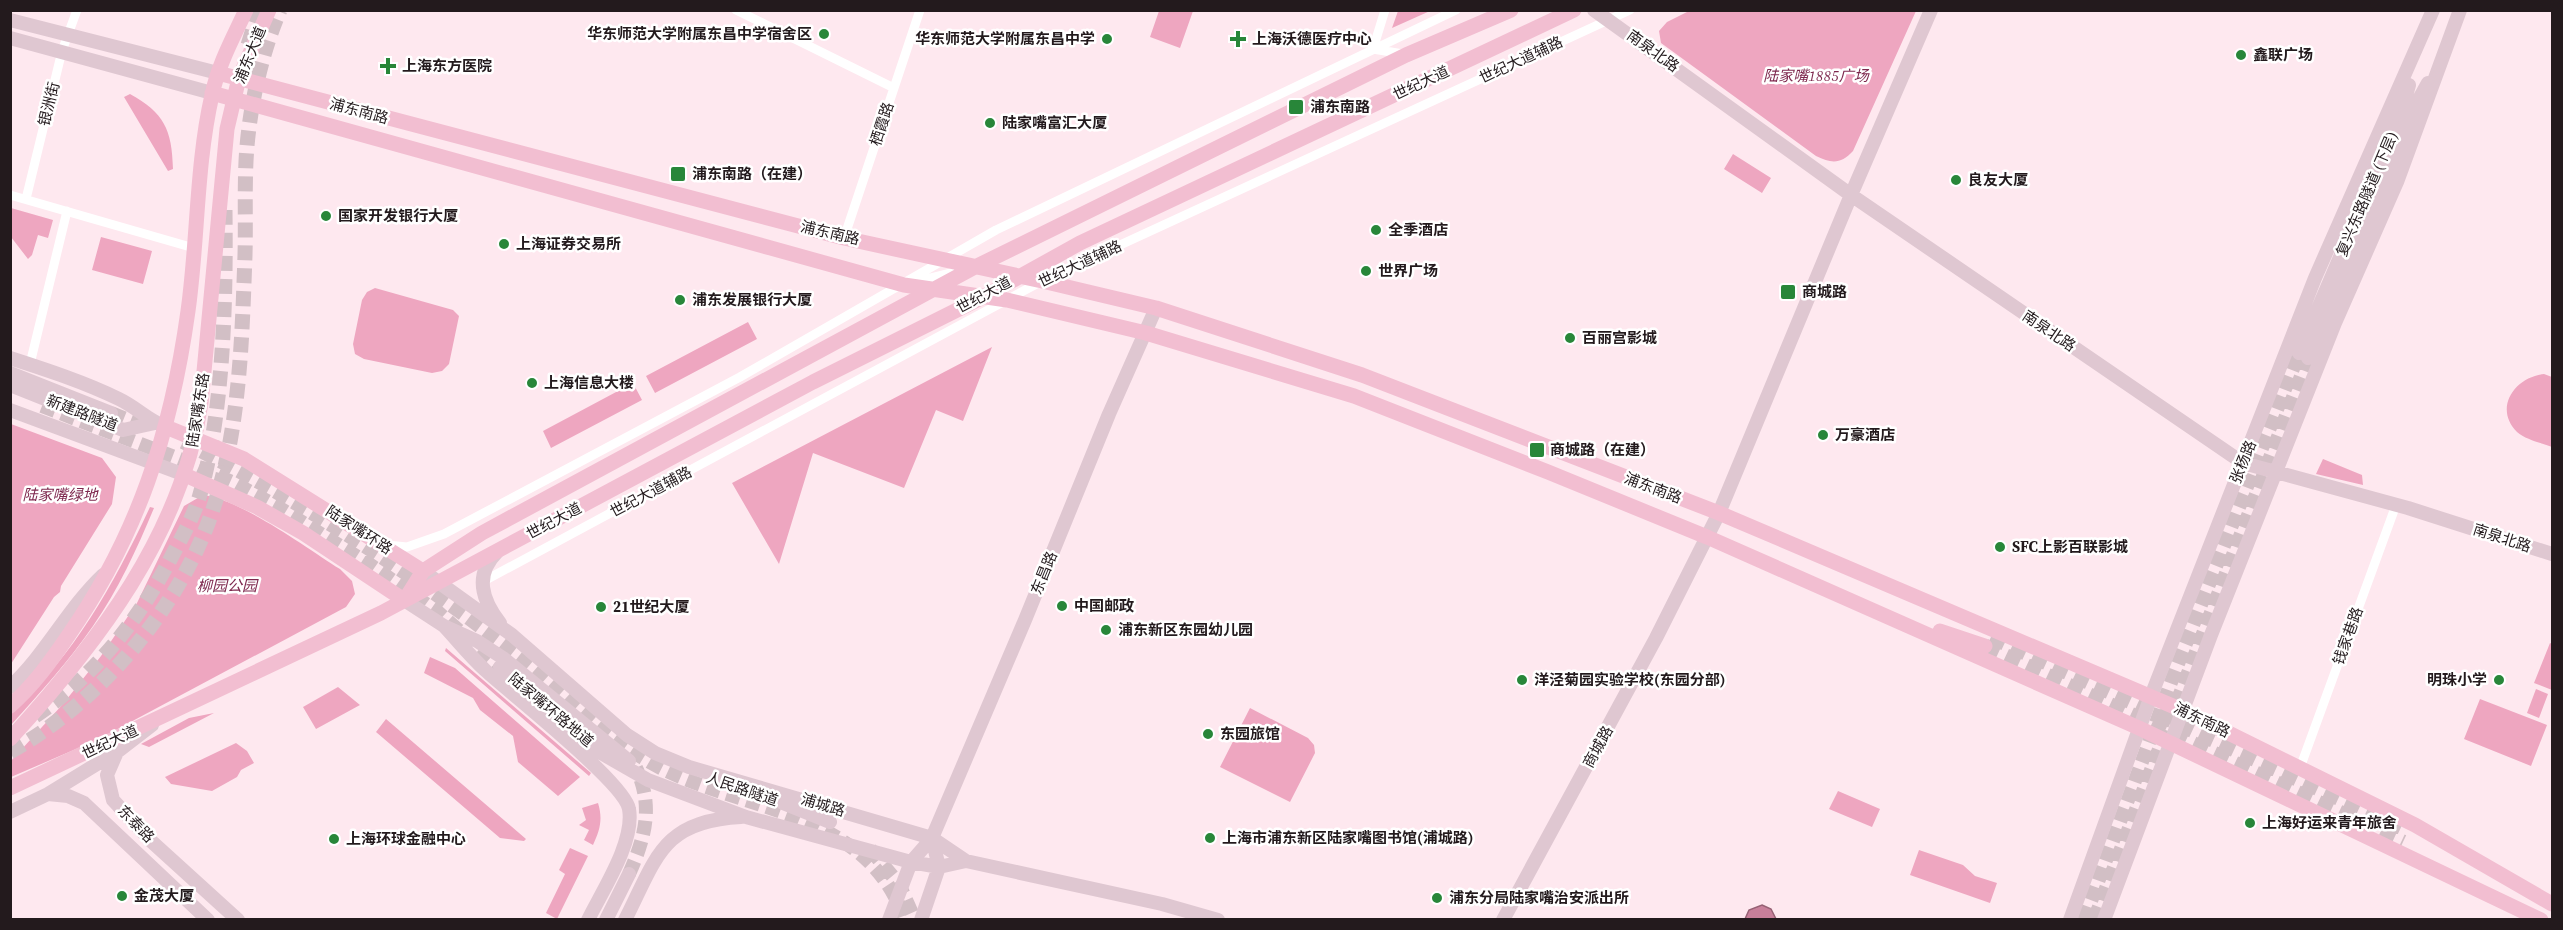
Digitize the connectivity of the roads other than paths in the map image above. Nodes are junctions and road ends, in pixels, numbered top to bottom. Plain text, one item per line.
1 (77, 10) edge
2 (246, 10) edge
3 (269, 10) edge
4 (736, 10) edge
5 (920, 10) edge
6 (1385, 10) edge
7 (1456, 10) edge
8 (1511, 10) edge
9 (1574, 10) edge
10 (1594, 10) edge
11 (1630, 10) edge
12 (1931, 10) edge
13 (2433, 10) edge
14 (2460, 10) edge
15 (10, 20) edge
16 (1609, 20) junction
17 (2424, 31) junction
18 (67, 33) junction
19 (10, 38) edge
20 (2448, 44) junction
21 (1373, 49) junction
22 (62, 51) junction
23 (1406, 55) junction
24 (218, 72) junction
25 (239, 78) junction
26 (894, 88) junction
27 (212, 93) junction
28 (233, 99) junction
29 (10, 195) edge
30 (1851, 195) junction
31 (26, 199) junction
32 (67, 211) junction
33 (844, 238) junction
34 (194, 248) junction
35 (944, 261) junction
36 (975, 267) junction
37 (1019, 276) junction
38 (1042, 280) junction
39 (904, 285) junction
40 (934, 290) junction
41 (983, 297) junction
42 (1007, 300) junction
43 (1156, 308) junction
44 (1146, 333) junction
45 (10, 358) edge
46 (30, 364) junction
47 (10, 373) edge
48 (10, 385) edge
49 (10, 393) edge
50 (42, 406) tunnel mouth
51 (10, 410) edge
52 (111, 413) tunnel mouth
53 (161, 425) junction
54 (196, 438) junction
55 (2242, 463) junction
56 (154, 464) junction
57 (2274, 472) junction
58 (184, 475) junction
59 (2396, 505) junction
60 (1719, 513) junction
61 (1707, 537) junction
62 (374, 539) junction
63 (499, 550) junction
64 (2553, 554) edge
65 (1837, 564) junction
66 (111, 567) junction
67 (423, 571) junction
68 (439, 582) junction
69 (482, 582) junction
70 (1824, 589) junction
71 (404, 600) junction
72 (444, 626) junction
73 (512, 635) junction
74 (500, 667) tunnel mouth
75 (10, 687) edge
76 (2151, 696) junction
77 (10, 706) edge
78 (2182, 710) junction
79 (161, 718) junction
80 (2139, 728) junction
81 (10, 740) edge
82 (2169, 742) junction
83 (118, 751) junction
84 (601, 753) junction
85 (673, 762) joint
86 (689, 767) junction
87 (2300, 768) junction
88 (10, 788) edge
89 (48, 794) junction
90 (682, 794) junction
91 (629, 807) junction
92 (10, 812) edge
93 (746, 817) junction
94 (830, 822) dead end
95 (932, 838) junction
96 (966, 861) junction
97 (911, 862) junction
98 (939, 867) junction
99 (629, 874) tunnel mouth
100 (2553, 905) edge
101 (921, 919) edge
102 (208, 920) edge
103 (238, 920) edge
104 (588, 920) edge
105 (606, 920) edge
106 (625, 920) edge
107 (889, 920) edge
108 (1218, 920) edge
109 (1503, 920) edge
110 (2071, 920) edge
111 (2104, 920) edge
112 (2542, 920) edge

1 - 18 street, 银洲街
2 - 24 main road, 浦东大道
3 - 25 main road, 浦东大道
4 - 26 street
5 - 26 street, 栖霞路
6 - 21 street
7 - 21 street
8 - 23 main road, 世纪大道
9 - 37 main road, 世纪大道
10 - 16 main road, 南泉北路
11 - 16 street, 世纪大道辅路
12 - 30 main road, 商城路
13 - 17 main road, 张杨路
14 - 20 main road
15 - 18 main road, 浦东南路
16 - 30 main road, 南泉北路
16 - 38 street, 世纪大道辅路
17 - 20 main road, 复兴东路隧道 (下层)
17 - 55 main road, 张杨路
18 - 22 street, 银洲街
18 - 24 main road, 浦东南路
19 - 22 main road, 浦东南路
20 - 57 main road
21 - 23 street
21 - 35 street
22 - 27 main road, 浦东南路
22 - 31 street, 银洲街
23 - 36 main road, 世纪大道
24 - 25 main road, 浦东南路
24 - 27 main road, 浦东大道
25 - 28 main road, 浦东大道
25 - 33 main road, 浦东南路
26 - 33 street, 栖霞路
27 - 28 main road, 浦东南路
27 - 34 main road, 陆家嘴东路
28 - 39 main road, 浦东南路
28 - 54 main road, 陆家嘴东路
29 - 31 street
30 - 55 main road, 南泉北路
30 - 60 main road, 商城路
31 - 32 street
32 - 34 street
32 - 46 street
33 - 35 main road, 浦东南路
34 - 53 main road, 陆家嘴东路
35 - 36 main road, 浦东南路
35 - 39 street
36 - 37 main road, 浦东南路
36 - 39 street
36 - 40 main road, 世纪大道
37 - 38 main road, 浦东南路
37 - 41 main road, 世纪大道
38 - 42 street, 世纪大道辅路
38 - 43 main road, 浦东南路
39 - 40 main road, 浦东南路
39 - 62 street
40 - 41 main road, 浦东南路
40 - 67 main road, 世纪大道
41 - 42 main road, 浦东南路
41 - 63 main road, 世纪大道
42 - 44 main road, 浦东南路
42 - 69 street, 世纪大道辅路
43 - 44 main road, 东昌路
43 - 60 main road, 浦东南路
44 - 61 main road, 浦东南路
44 - 95 main road, 东昌路
45 - 46 main road, 陆家嘴环路
46 - 53 main road, 陆家嘴环路
47 - 52 main road
48 - 53 main road, 新建路隧道
49 - 50 main road
51 - 56 main road
53 - 54 main road, 陆家嘴环路
53 - 56 main road, 陆家嘴东路
54 - 58 main road, 陆家嘴东路
54 - 62 main road, 陆家嘴环路
55 - 57 main road, 南泉北路
55 - 76 main road, 张杨路
56 - 58 main road
56 - 66 main road, 陆家嘴东路
57 - 59 main road, 南泉北路
57 - 78 main road
58 - 71 main road
58 - 81 main road, 陆家嘴东路
59 - 64 main road, 南泉北路
59 - 87 street, 钱家巷路
60 - 61 main road, 商城路
60 - 65 main road, 浦东南路
61 - 70 main road, 浦东南路
61 - 109 main road, 商城路
62 - 67 main road, 陆家嘴环路
63 - 68 main road, 世纪大道
63 - 69 main road
65 - 70 main road, 浦东南路
65 - 76 main road, 浦东南路
66 - 75 main road
66 - 77 main road, 陆家嘴东路
67 - 68 main road, 陆家嘴环路
67 - 71 main road, 世纪大道
68 - 71 main road, 世纪大道
68 - 73 main road, 陆家嘴环路
69 - 73 main road
70 - 80 main road, 浦东南路
71 - 72 main road
71 - 79 main road, 世纪大道
72 - 90 main road
72 - 91 main road
73 - 85 main road, 陆家嘴环路
74 - 84 main road, 陆家嘴环路地道
76 - 78 main road, 浦东南路
76 - 80 main road, 张杨路
78 - 82 main road
78 - 87 main road, 浦东南路
79 - 83 main road
79 - 88 main road, 世纪大道
80 - 82 main road, 浦东南路
80 - 110 main road, 张杨路
82 - 111 main road
82 - 112 main road, 浦东南路
83 - 89 main road
83 - 103 main road, 东泰路
84 - 90 main road, 陆家嘴环路地道
84 - 91 main road, 陆家嘴环路地道
85 - 86 main road, 浦城路
86 - 94 main road, 人民路隧道
86 - 95 main road, 浦城路
87 - 100 main road, 浦东南路
89 - 92 main road
89 - 102 main road, 东泰路
90 - 93 main road, 浦城路
91 - 104 main road
93 - 97 main road, 浦城路
93 - 106 main road
95 - 96 main road, 浦城路
95 - 97 main road, 东昌路
95 - 98 main road
96 - 98 main road, 浦城路
96 - 108 main road, 浦城路
97 - 98 main road, 浦城路
97 - 107 main road, 东昌路
98 - 101 main road
99 - 105 main road
100 - 112 main road, 浦东南路

